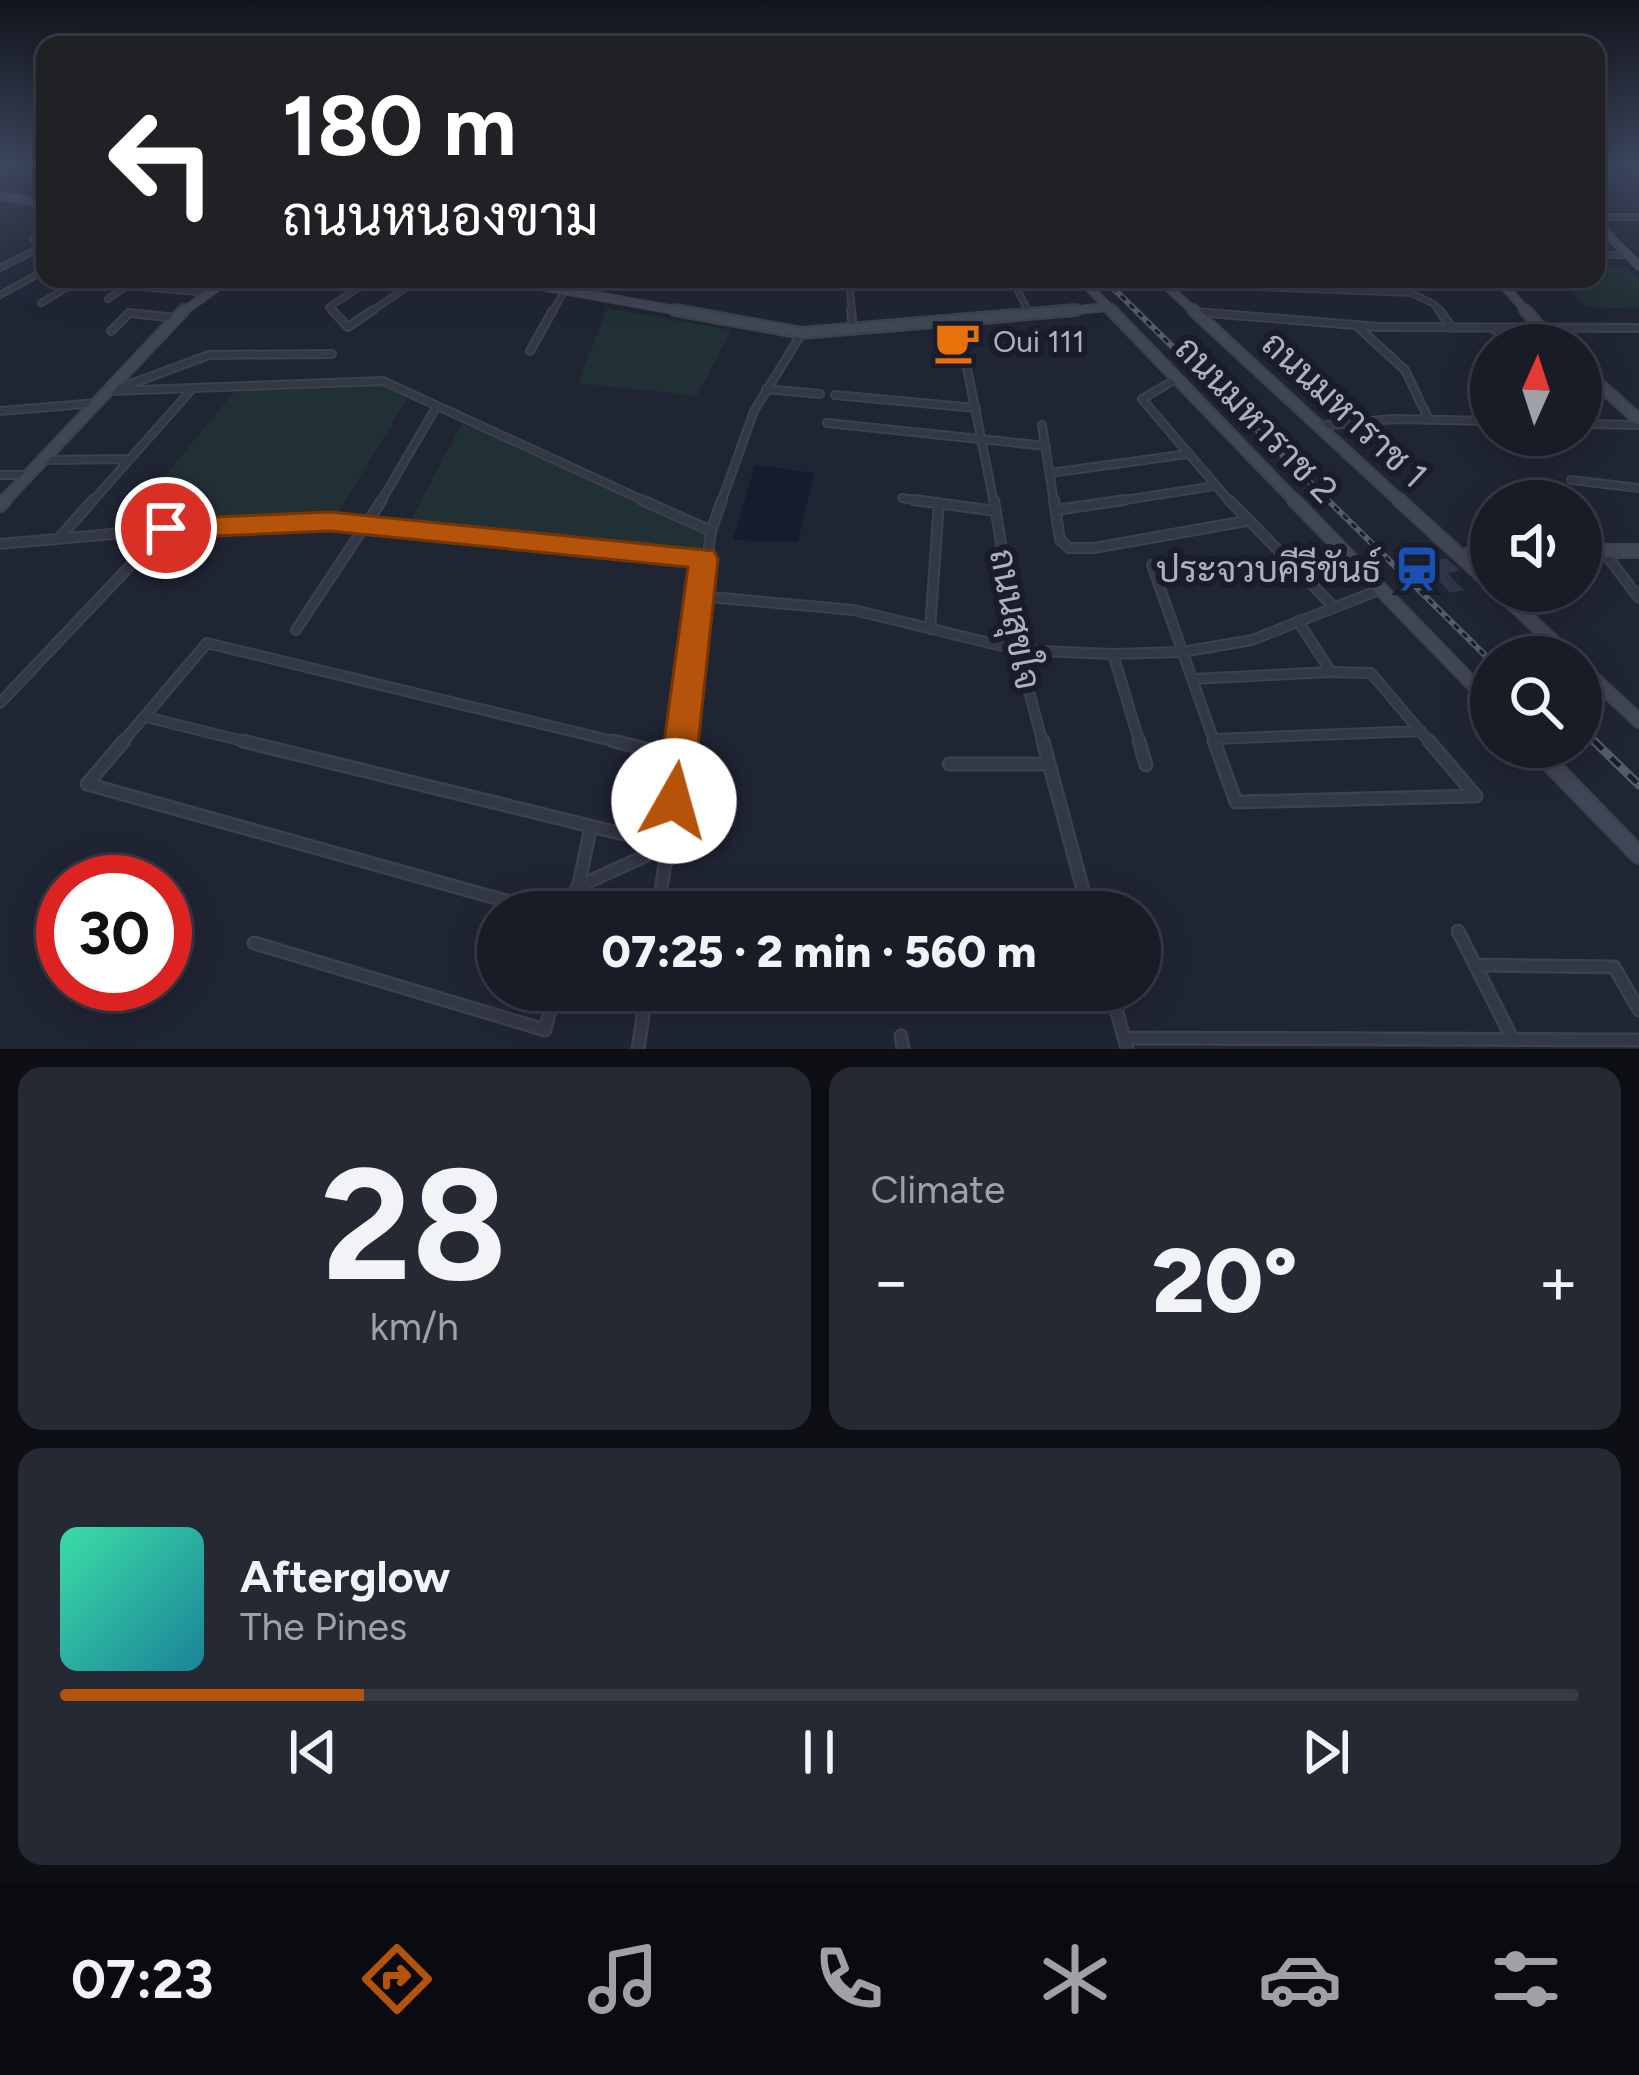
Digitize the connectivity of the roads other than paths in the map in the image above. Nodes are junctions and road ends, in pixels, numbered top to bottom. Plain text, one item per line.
1 (1635, 216) edge
2 (1605, 217) edge
3 (1605, 228) edge
4 (36, 247) edge
5 (1605, 254) edge
6 (1626, 255) junction
7 (1639, 266) edge
8 (0, 268) edge
9 (36, 275) edge
10 (65, 288) edge
11 (123, 288) edge
12 (149, 288) edge
13 (216, 288) edge
14 (359, 288) edge
15 (406, 288) edge
16 (556, 288) edge
17 (850, 288) edge
18 (1016, 288) edge
19 (1089, 288) edge
20 (1169, 288) edge
21 (1282, 288) edge
22 (1505, 288) edge
23 (565, 290) junction
24 (208, 293) junction
25 (0, 295) edge
26 (108, 299) dead end
27 (40, 303) dead end
28 (1107, 307) junction
29 (1195, 312) junction
30 (1030, 316) junction
31 (177, 318) junction
32 (958, 322) junction
33 (1532, 324) edge
34 (1357, 326) junction
35 (1602, 327) edge
36 (1452, 328) junction
37 (1470, 328) edge
38 (1639, 328) edge
39 (111, 331) dead end
40 (853, 331) junction
41 (802, 333) junction
42 (530, 351) dead end
43 (332, 354) dead end
44 (1176, 379) junction
45 (194, 387) junction
46 (1602, 388) edge
47 (766, 389) junction
48 (110, 391) junction
49 (820, 394) dead end
50 (835, 395) dead end
51 (98, 403) junction
52 (437, 406) junction
53 (976, 408) junction
54 (0, 411) edge
55 (1429, 420) junction
56 (1470, 421) edge
57 (827, 423) dead end
58 (1639, 423) edge
59 (1042, 424) dead end
60 (1602, 424) edge
61 (1320, 426) junction
62 (982, 439) junction
63 (1046, 446) junction
64 (1188, 454) junction
65 (45, 460) junction
66 (130, 460) junction
67 (1050, 473) junction
68 (0, 475) edge
69 (30, 475) junction
70 (1602, 484) edge
71 (1216, 486) junction
72 (1639, 488) edge
73 (902, 498) dead end
74 (939, 503) junction
75 (0, 505) edge
76 (1056, 510) junction
77 (996, 511) junction
78 (1247, 520) junction
79 (367, 525) junction
80 (166, 528) junction
81 (711, 531) junction
82 (58, 538) junction
83 (0, 544) edge
84 (1603, 551) joint
85 (1639, 551) edge
86 (1470, 554) edge
87 (1461, 556) junction
88 (704, 559) junction
89 (1470, 564) edge
90 (1152, 565) dead end
91 (1379, 590) junction
92 (699, 596) junction
93 (1639, 598) edge
94 (1333, 606) junction
95 (1522, 612) edge
96 (1298, 620) junction
97 (930, 629) junction
98 (296, 630) dead end
99 (1547, 636) edge
100 (1018, 650) junction
101 (1182, 652) junction
102 (1113, 654) junction
103 (1331, 672) junction
104 (1192, 679) junction
105 (1470, 683) edge
106 (1602, 687) edge
107 (0, 703) edge
108 (146, 717) junction
109 (1639, 721) edge
110 (1421, 731) junction
111 (1214, 739) junction
112 (680, 758) junction
113 (949, 764) dead end
114 (1047, 764) junction
115 (1146, 765) dead end
116 (1554, 768) edge
117 (591, 826) junction
118 (668, 845) junction
119 (1639, 855) edge
120 (578, 887) junction
121 (577, 891) edge
122 (661, 891) edge
123 (1083, 891) edge
124 (477, 893) edge
125 (1458, 931) dead end
126 (254, 943) dead end
127 (1475, 965) junction
128 (477, 1010) edge
129 (1639, 1010) edge
130 (481, 1011) edge
131 (550, 1011) edge
132 (644, 1011) edge
133 (1117, 1011) edge
134 (1513, 1040) junction
135 (1639, 1040) edge
136 (1126, 1044) edge
137 (638, 1049) edge

1 - 2 street
3 - 6 street
4 - 8 street
5 - 6 street
6 - 7 street
9 - 25 street
10 - 27 street
11 - 26 street
12 - 24 street
13 - 24 street
14 - 15 street
16 - 23 street
17 - 40 street
18 - 30 street
19 - 28 street, ถนนมหาราช 2
20 - 29 street, ถนนมหาราช 1
21 - 36 street
22 - 33 street
23 - 41 street
23 - 42 street
24 - 31 street
28 - 30 street
28 - 44 street, ถนนมหาราช 2
29 - 34 street
29 - 61 street, ถนนมหาราช 1
30 - 32 street
31 - 39 street
31 - 48 street
32 - 40 street
32 - 53 street, ถนนสุขใจ
34 - 36 street
34 - 55 street
35 - 38 street
36 - 37 street
40 - 41 street
41 - 47 street
43 - 48 street
44 - 64 street
44 - 91 street, ถนนมหาราช 2
45 - 48 street
45 - 52 street
45 - 66 street
46 - 58 street
47 - 49 street
47 - 81 street
48 - 51 street
50 - 53 street
51 - 54 street
51 - 65 street
52 - 79 street
52 - 81 street
53 - 62 street, ถนนสุขใจ
55 - 56 street
55 - 61 street
57 - 62 street
58 - 60 street
59 - 63 street
61 - 87 street, ถนนมหาราช 1
62 - 63 street
62 - 77 street, ถนนสุขใจ
63 - 67 street
64 - 67 street
64 - 71 street
65 - 66 street
65 - 69 street
66 - 82 street
67 - 76 street
68 - 69 street
69 - 75 street
70 - 72 street
71 - 76 street
71 - 78 street
73 - 74 street
74 - 77 street
74 - 97 street
76 - 78 street
77 - 100 street, ถนนสุขใจ
78 - 94 street
79 - 80 street
79 - 88 street
79 - 98 street
80 - 82 street
80 - 107 street
81 - 88 street
82 - 83 street
84 - 85 street
84 - 93 street
86 - 87 street
87 - 89 street, ถนนมหาราช 1
88 - 92 street
90 - 101 street
91 - 94 street
91 - 105 street, ถนนมหาราช 2
92 - 97 street
92 - 112 street
94 - 96 street
95 - 99 street
96 - 101 street
96 - 103 street
97 - 100 street
100 - 102 street
100 - 114 street, ถนนสุขใจ
101 - 102 street
101 - 104 street
102 - 115 street
103 - 104 street
103 - 110 street
104 - 111 street
106 - 109 street
108 - 112 street
108 - 117 street
108 - 124 street
110 - 111 street
110 - 111 street
112 - 118 street
113 - 114 street
114 - 123 street, ถนนสุขใจ
116 - 119 street
117 - 118 street
117 - 120 street
118 - 120 street
118 - 122 street
120 - 121 street
125 - 127 street
126 - 128 street
127 - 129 street
127 - 134 street
130 - 131 street
132 - 137 street
133 - 136 street
134 - 135 street
134 - 136 street

